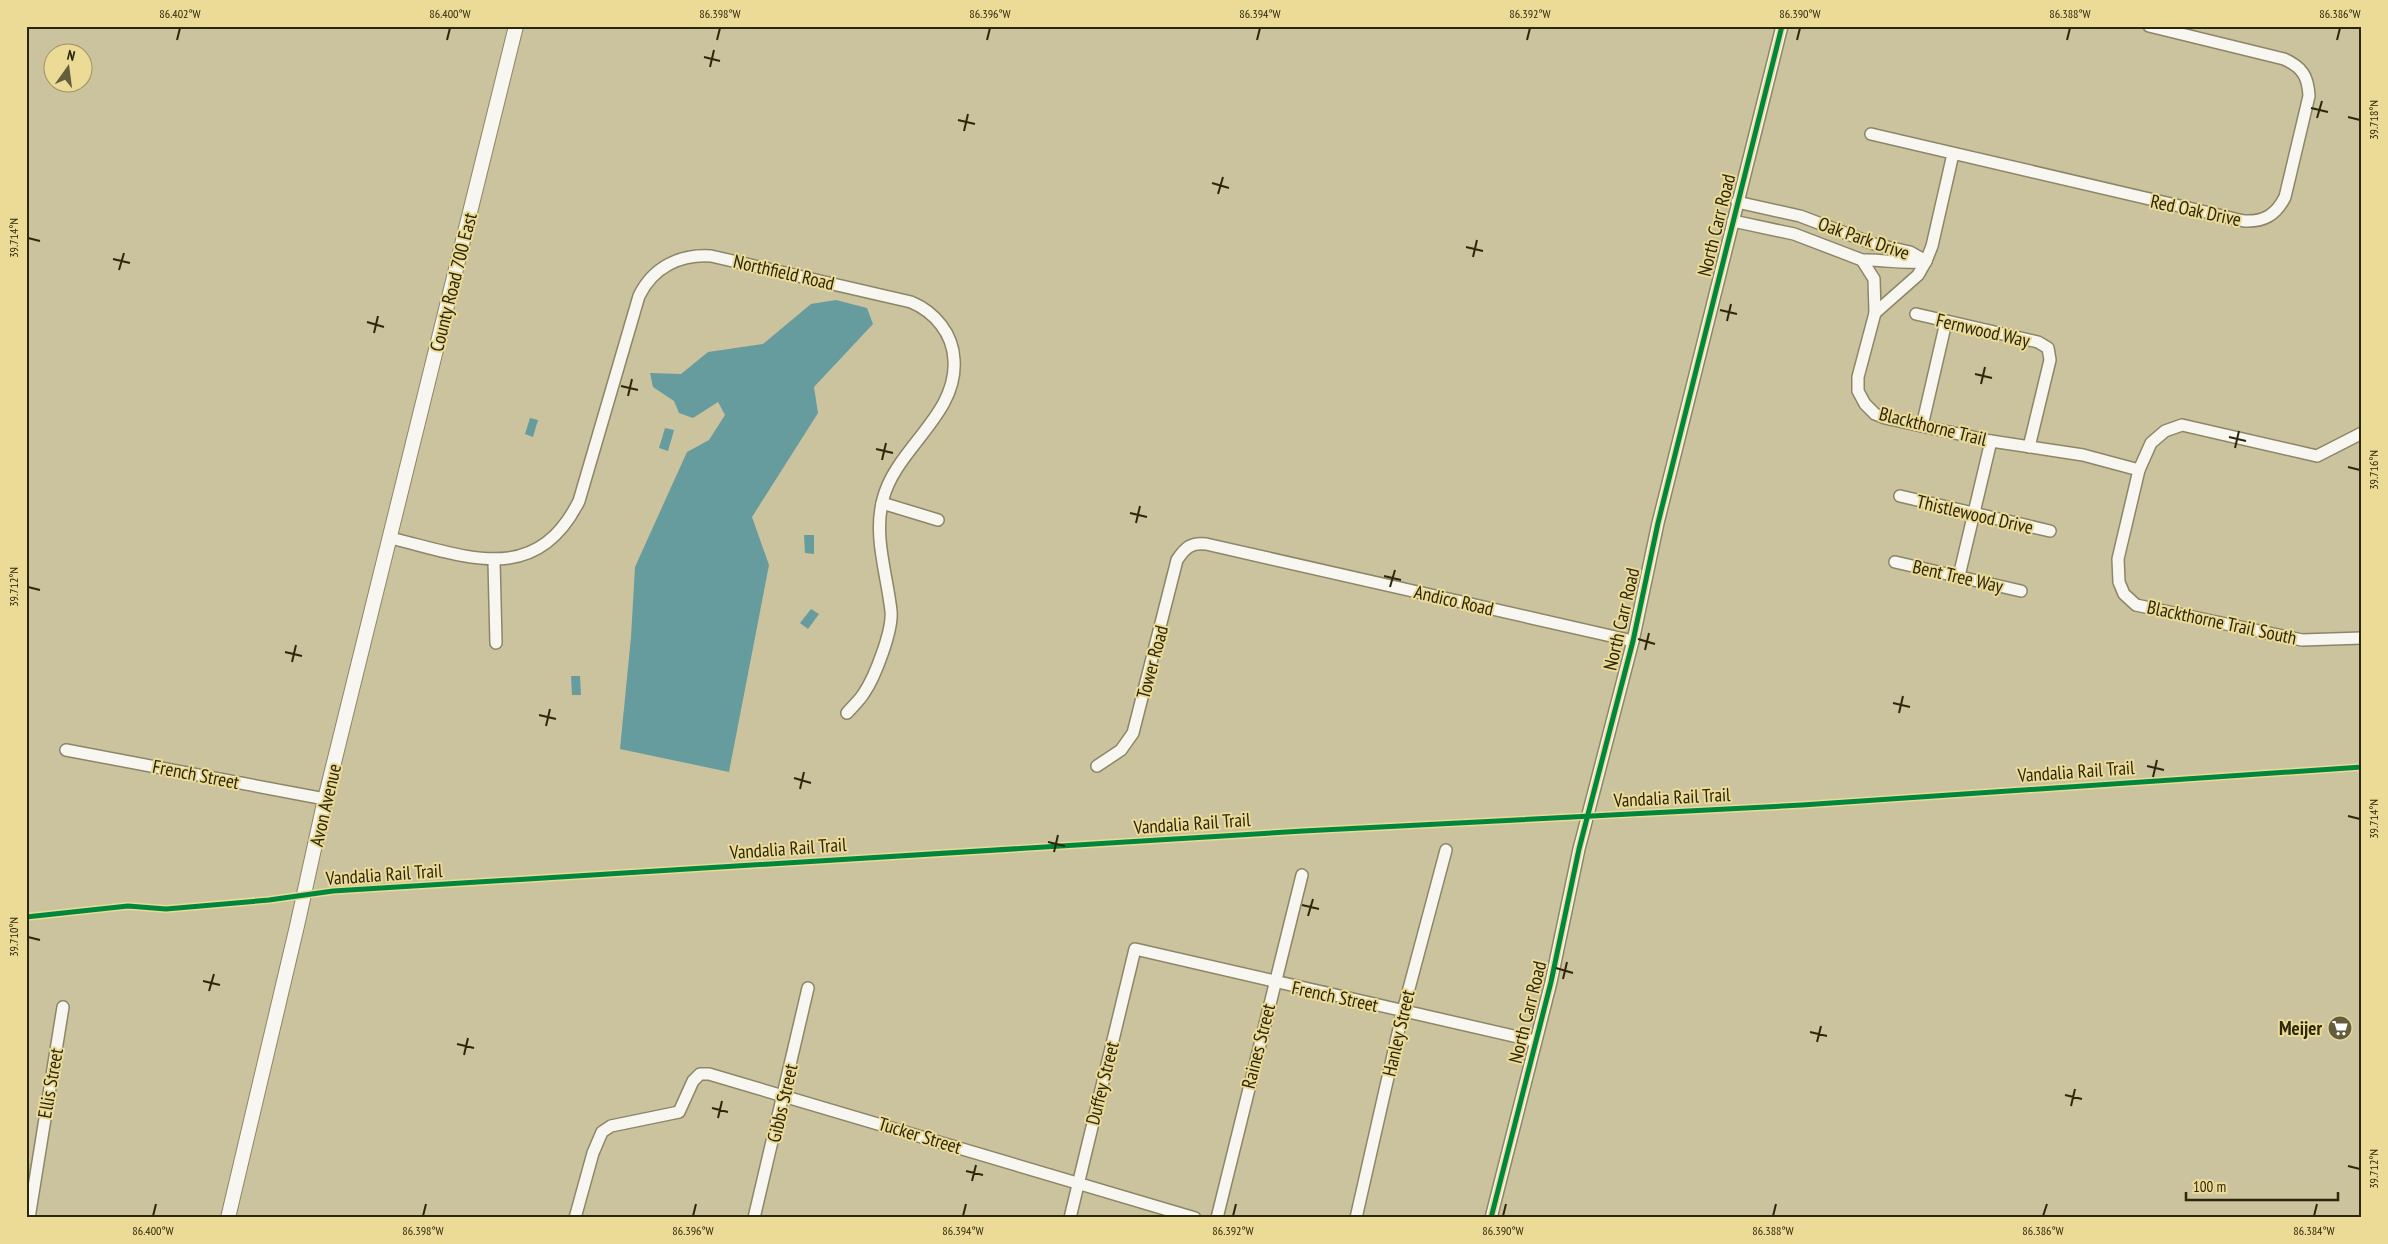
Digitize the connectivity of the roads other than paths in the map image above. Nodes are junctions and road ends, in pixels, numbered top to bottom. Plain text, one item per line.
1 (516, 26) edge
2 (1782, 26) edge
3 (2149, 26) edge
4 (2171, 29) edge
5 (2190, 31) edge
6 (1871, 134) dead end
7 (1953, 154) junction
8 (1737, 202) junction
9 (1732, 221) junction
10 (1862, 260) junction
11 (1926, 261) junction
12 (1875, 313) junction
13 (1916, 314) dead end
14 (1946, 322) junction
15 (1922, 426) junction
16 (2362, 433) edge
17 (1991, 441) junction
18 (2029, 447) junction
19 (2139, 470) junction
20 (1900, 496) dead end
21 (882, 504) junction
22 (1974, 514) junction
23 (938, 520) dead end
24 (2050, 531) dead end
25 (390, 538) junction
26 (1188, 546) joint
27 (494, 561) junction
28 (1895, 562) dead end
29 (1959, 576) junction
30 (2021, 591) dead end
31 (2362, 638) edge
32 (1632, 641) junction
33 (496, 643) dead end
34 (846, 713) dead end
35 (66, 750) dead end
36 (1097, 766) dead end
37 (325, 800) junction
38 (1446, 850) dead end
39 (1302, 875) dead end
40 (1135, 949) joint
41 (1274, 982) junction
42 (808, 988) dead end
43 (63, 1007) dead end
44 (1403, 1011) junction
45 (1535, 1041) junction
46 (784, 1094) junction
47 (32, 1161) edge
48 (1078, 1183) junction
49 (29, 1218) edge
50 (228, 1218) edge
51 (576, 1218) edge
52 (754, 1218) edge
53 (1070, 1218) edge
54 (1195, 1218) edge
55 (1217, 1218) edge
56 (1356, 1218) edge
57 (1492, 1218) edge

1 - 25 main road, County Road 700 East
2 - 8 street, North Carr Road
3 - 4 street, Red Oak Drive
4 - 5 street, Red Oak Drive
5 - 7 street, Red Oak Drive
6 - 7 street, Red Oak Drive
7 - 11 street
8 - 9 street, North Carr Road
8 - 11 street, Oak Park Drive
9 - 10 street, Oak Park Drive
9 - 32 street, North Carr Road
10 - 11 street, Oak Park Drive
10 - 12 street, Oak Park Drive
11 - 12 street
12 - 15 street, Blackthorne Trail
13 - 14 street, Fernwood Way
14 - 15 street
14 - 18 street, Fernwood Way
15 - 17 street, Blackthorne Trail
16 - 19 street, Blackthorne Trail South
17 - 18 street, Blackthorne Trail
17 - 22 street
18 - 19 street, Blackthorne Trail
19 - 31 street, Blackthorne Trail South
20 - 22 street, Thistlewood Drive
21 - 23 street
21 - 27 street, Northfield Road
21 - 34 street, Northfield Road
22 - 24 street, Thistlewood Drive
22 - 29 street
25 - 27 street, Northfield Road
25 - 37 main road, Avon Avenue
26 - 32 street, Andico Road
26 - 36 street, Tower Road
27 - 33 street
28 - 29 street, Bent Tree Way
29 - 30 street, Bent Tree Way
32 - 45 street, North Carr Road
35 - 37 street, French Street
37 - 50 main road, Avon Avenue
38 - 44 street, Hanley Street
39 - 41 street, Raines Street
40 - 41 street, French Street
40 - 48 street, Duffey Street
41 - 44 street, French Street
41 - 55 street, Raines Street
42 - 46 street, Gibbs Street
43 - 47 street, Ellis Street
44 - 45 street, French Street
44 - 56 street, Hanley Street
45 - 57 street, North Carr Road
46 - 48 street, Tucker Street
46 - 51 street, Tucker Street
46 - 52 street, Gibbs Street
47 - 49 street, Ellis Street
48 - 53 street, Duffey Street
48 - 54 street, Tucker Street

